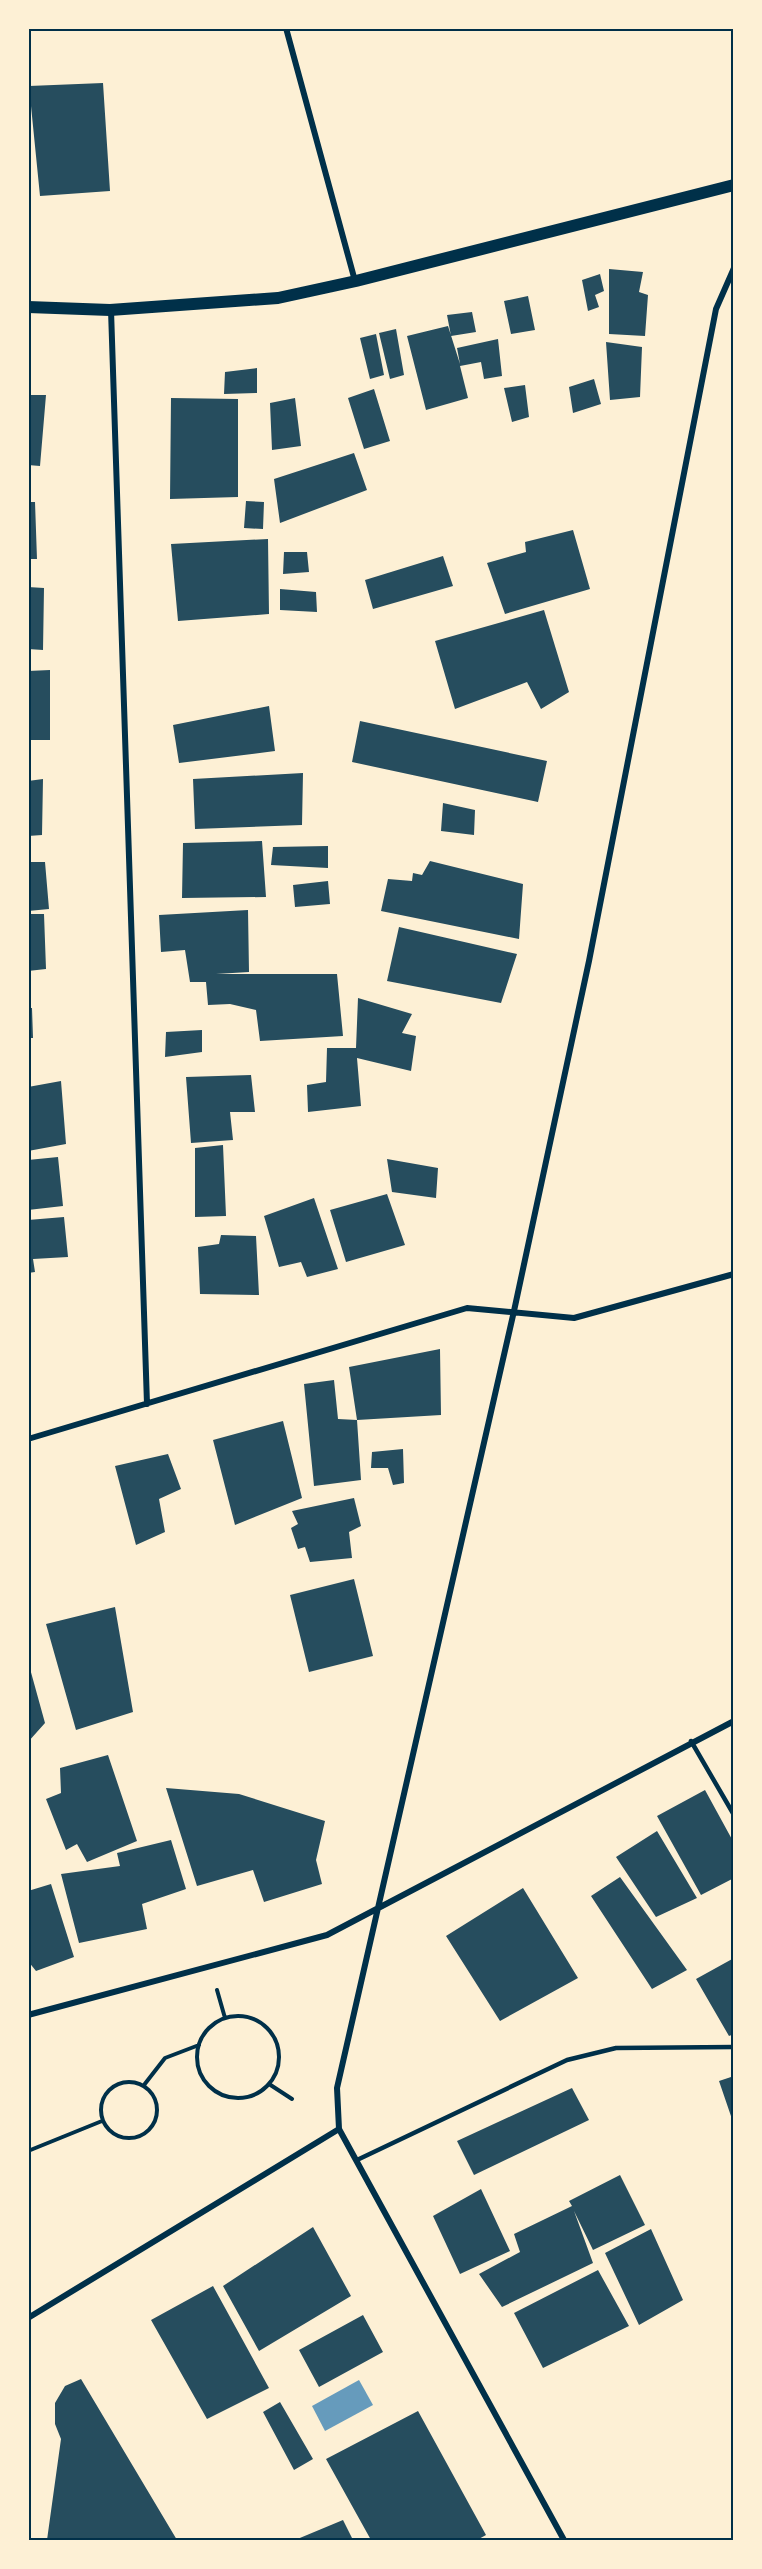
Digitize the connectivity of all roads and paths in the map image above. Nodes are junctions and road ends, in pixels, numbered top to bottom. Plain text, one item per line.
1 (286, 28) edge
2 (734, 184) edge
3 (734, 268) edge
4 (356, 282) junction
5 (28, 307) edge
6 (111, 310) junction
7 (734, 1274) edge
8 (514, 1311) junction
9 (147, 1404) junction
10 (28, 1438) edge
11 (734, 1721) edge
12 (691, 1741) junction
13 (734, 1815) edge
14 (376, 1908) junction
15 (217, 1990) dead end
16 (28, 2016) edge
17 (225, 2018) junction
18 (199, 2045) junction
19 (734, 2047) edge
20 (269, 2084) junction
21 (144, 2085) junction
22 (292, 2099) dead end
23 (102, 2121) junction
24 (339, 2129) junction
25 (28, 2151) edge
26 (357, 2160) junction
27 (28, 2318) edge
28 (564, 2541) edge

1 - 4 street
2 - 4 main road
3 - 8 street
4 - 6 main road
5 - 6 main road
6 - 9 street
7 - 8 street
8 - 9 street
8 - 14 street
9 - 10 street
11 - 12 street
12 - 13 lane
12 - 14 street
14 - 16 street
14 - 24 street
15 - 17 path
17 - 18 path
17 - 20 path
18 - 20 path
18 - 21 path
19 - 26 lane
20 - 22 path
21 - 23 path
21 - 23 path
23 - 25 path
24 - 26 street
24 - 27 street
26 - 28 street

